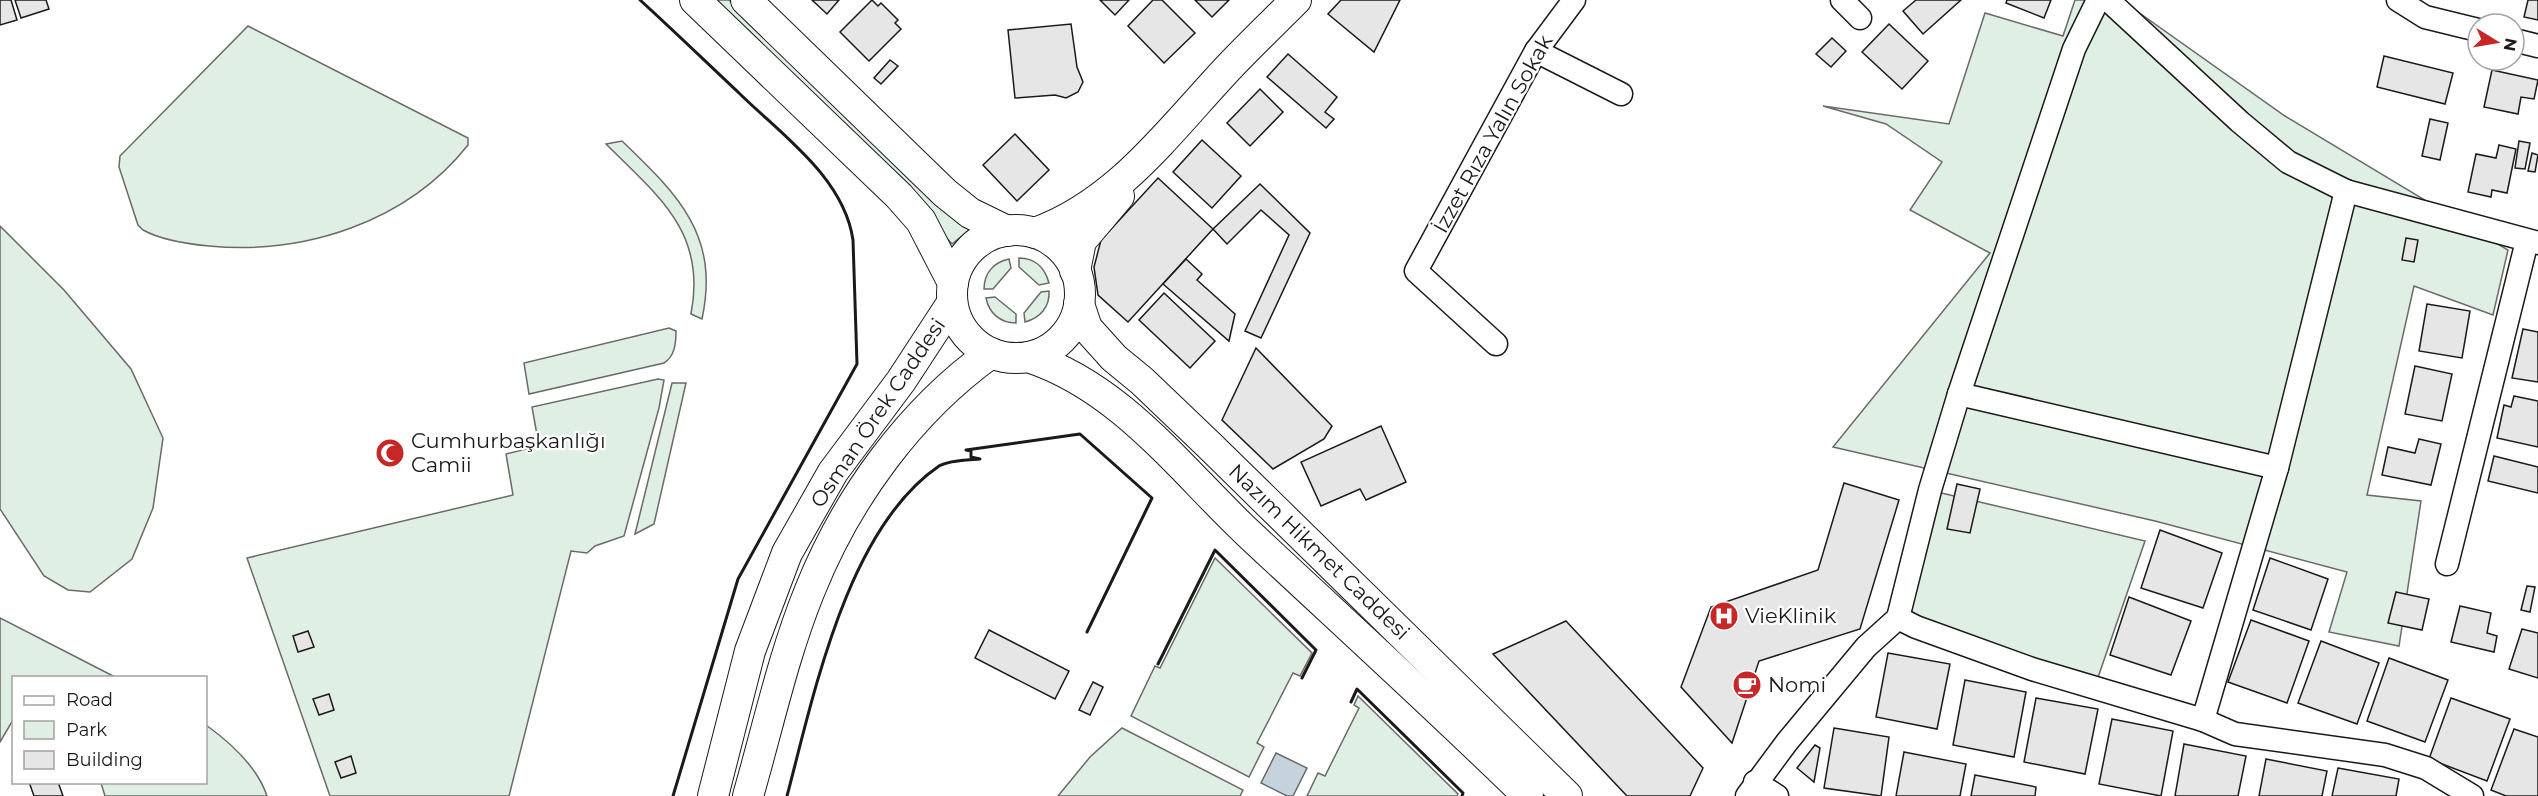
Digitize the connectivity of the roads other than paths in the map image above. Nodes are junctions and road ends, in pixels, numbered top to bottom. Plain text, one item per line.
1 (694, 0) edge
2 (746, 0) edge
3 (1296, 0) edge
4 (1574, 0) edge
5 (1842, 0) edge
6 (2098, 0) edge
7 (2108, 0) edge
8 (2398, 0) edge
9 (1860, 18) dead end
10 (2466, 27) edge
11 (1536, 51) junction
12 (1621, 94) dead end
13 (1146, 160) junction
14 (2346, 191) junction
15 (1021, 232) junction
16 (2532, 242) edge
17 (1075, 271) junction
18 (952, 293) junction
19 (1079, 304) junction
20 (1496, 344) dead end
21 (991, 354) junction
22 (1028, 357) junction
23 (1959, 394) junction
24 (2277, 468) junction
25 (2447, 564) dead end
26 (1898, 618) junction
27 (2203, 720) junction
28 (1751, 789) edge
29 (713, 796) edge
30 (748, 796) edge
31 (1528, 796) edge
32 (1567, 796) edge
33 (1777, 796) edge
34 (2472, 796) edge

1 - 18 main road
2 - 15 main road
3 - 13 main road
4 - 11 street, İzzet Rıza Yalın Sokak
5 - 9 street
6 - 23 street
7 - 14 street
8 - 10 street
11 - 12 street
11 - 20 street, İzzet Rıza Yalın Sokak
13 - 15 main road
13 - 17 main road
14 - 16 street
14 - 24 street
15 - 17 main road
15 - 18 main road
16 - 25 street
17 - 19 main road
18 - 21 main road
18 - 29 main road, Osman Örek Caddesi
19 - 22 main road
19 - 32 main road, Nazım Hikmet Caddesi
21 - 22 main road
21 - 30 main road, Osman Örek Caddesi
22 - 31 main road, Nazım Hikmet Caddesi
23 - 24 street
23 - 26 street
24 - 27 street
26 - 27 street
26 - 28 street
27 - 34 street
28 - 33 street

